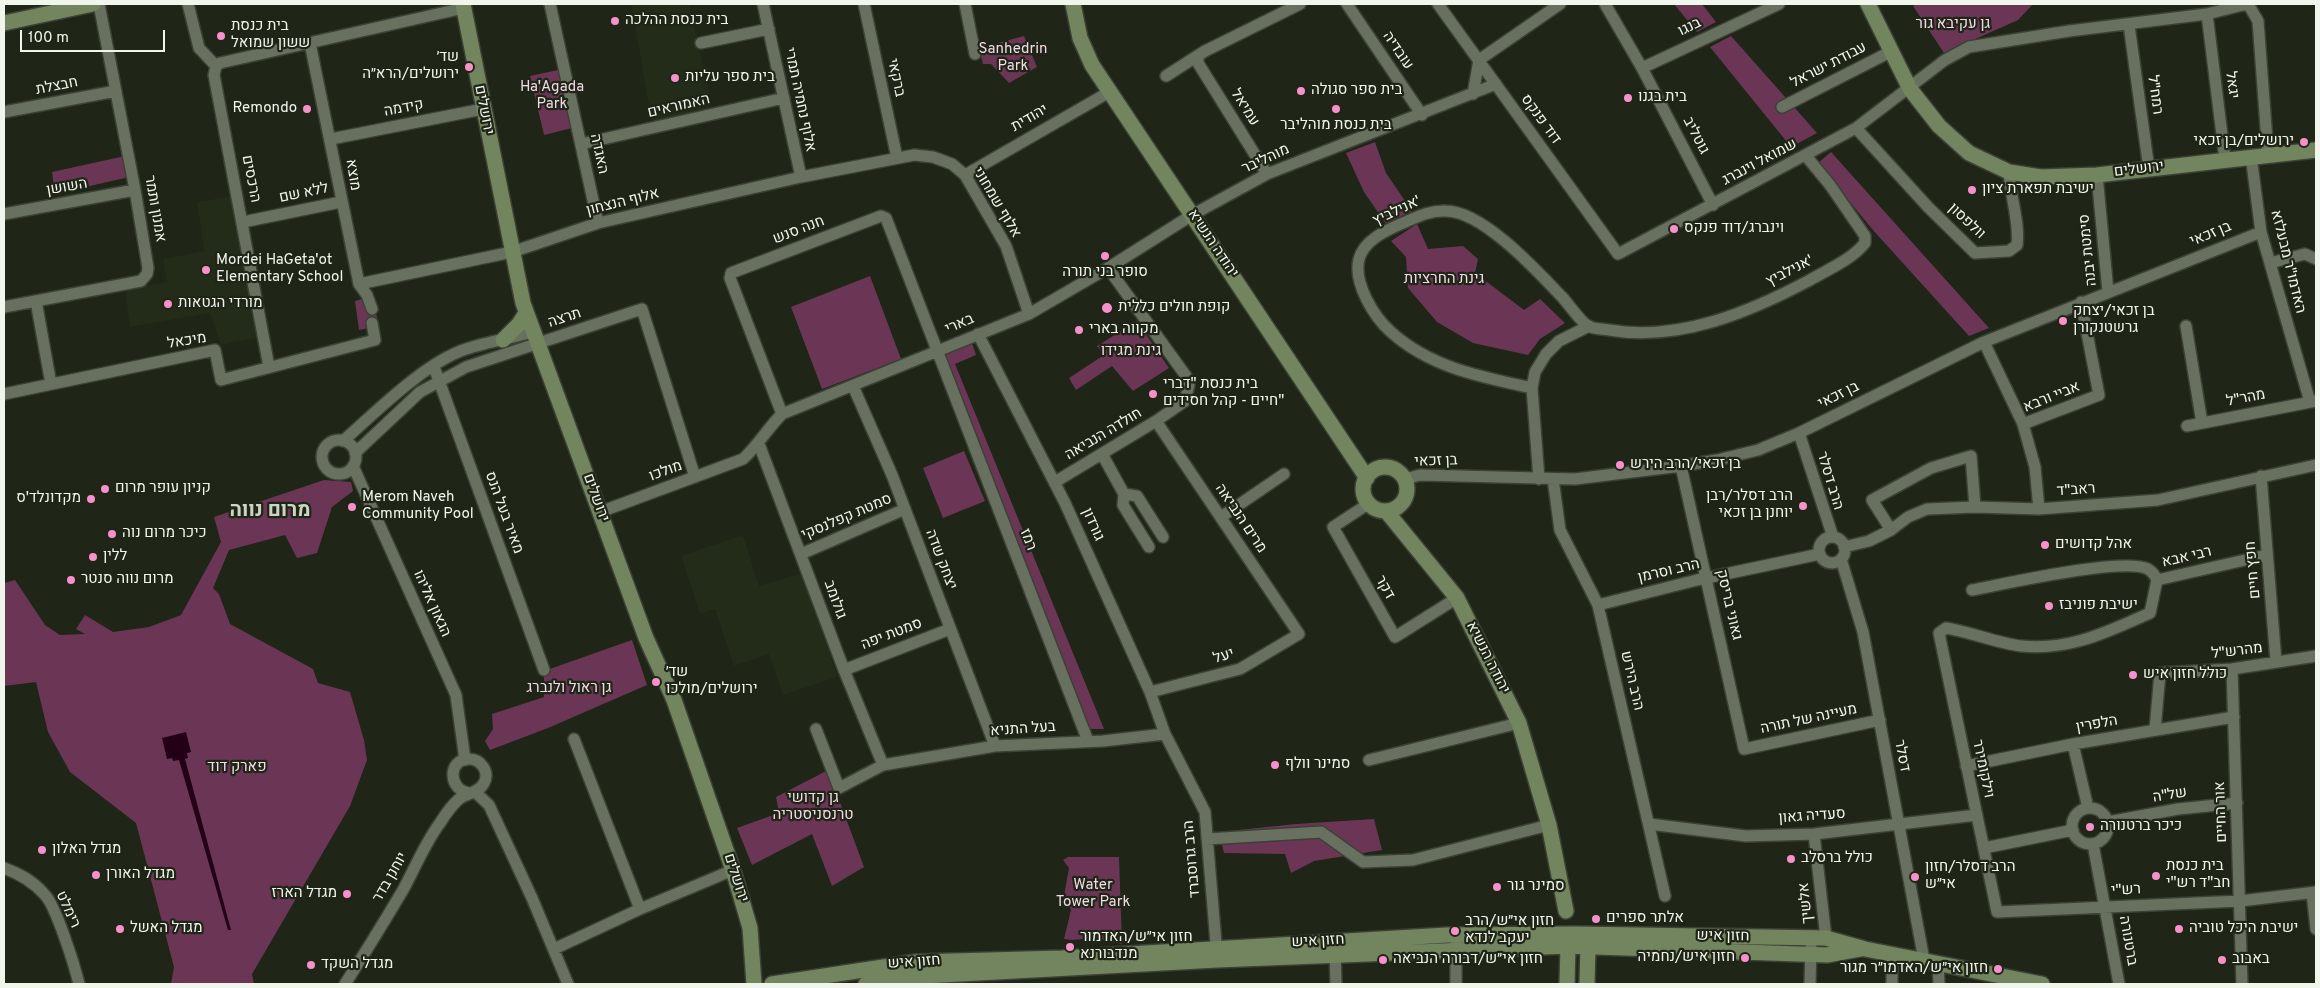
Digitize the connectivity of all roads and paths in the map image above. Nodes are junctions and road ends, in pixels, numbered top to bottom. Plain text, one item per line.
1 (93, 4) edge
2 (99, 4) edge
3 (188, 4) edge
4 (550, 4) edge
5 (763, 4) edge
6 (864, 4) edge
7 (964, 4) edge
8 (1073, 4) edge
9 (1300, 4) edge
10 (1347, 4) edge
11 (1438, 4) edge
12 (1560, 4) edge
13 (1605, 4) edge
14 (1779, 4) edge
15 (1868, 4) edge
16 (2248, 4) edge
17 (463, 6) edge
18 (52, 8) edge
19 (2207, 14) junction
20 (4, 23) edge
21 (2128, 25) junction
22 (769, 29) junction
23 (701, 42) dead end
24 (310, 43) junction
25 (1890, 52) junction
26 (975, 54) dead end
27 (1198, 57) junction
28 (1479, 60) junction
29 (216, 66) junction
30 (1642, 68) junction
31 (1166, 76) dead end
32 (1496, 84) junction
33 (1910, 89) junction
34 (116, 91) junction
35 (1111, 91) junction
36 (1473, 94) junction
37 (784, 98) junction
38 (1782, 106) dead end
39 (483, 109) junction
40 (4, 112) edge
41 (1422, 115) junction
42 (1856, 128) junction
43 (331, 139) junction
44 (581, 144) junction
45 (2316, 150) edge
46 (2268, 154) junction
47 (1806, 156) junction
48 (2251, 156) junction
49 (897, 158) junction
50 (2225, 159) junction
51 (2149, 169) junction
52 (2009, 172) junction
53 (1267, 174) junction
54 (965, 175) junction
55 (2097, 175) junction
56 (801, 177) junction
57 (136, 190) junction
58 (341, 202) junction
59 (1713, 205) junction
60 (4, 214) edge
61 (1192, 215) junction
62 (243, 222) junction
63 (598, 223) junction
64 (2261, 232) junction
65 (512, 252) junction
66 (1618, 254) joint
67 (2316, 259) edge
68 (2270, 263) junction
69 (1108, 268) junction
70 (359, 284) junction
71 (2108, 292) junction
72 (36, 301) junction
73 (2081, 302) junction
74 (4, 308) edge
75 (372, 309) dead end
76 (526, 313) junction
77 (1029, 314) junction
78 (372, 323) dead end
79 (1589, 326) junction
80 (2186, 326) dead end
81 (978, 334) junction
82 (535, 338) junction
83 (503, 340) junction
84 (1984, 342) junction
85 (937, 350) junction
86 (269, 367) junction
87 (434, 367) junction
88 (440, 382) junction
89 (51, 384) junction
90 (853, 386) junction
91 (1532, 388) junction
92 (4, 394) edge
93 (2313, 402) edge
94 (782, 414) junction
95 (1156, 422) junction
96 (2202, 423) junction
97 (2023, 424) junction
98 (2187, 426) dead end
99 (1799, 433) junction
100 (343, 441) junction
101 (759, 444) junction
102 (355, 453) junction
103 (1102, 454) junction
104 (743, 459) joint
105 (2316, 465) edge
106 (353, 466) junction
107 (1681, 466) junction
108 (1284, 474) dead end
109 (2261, 476) junction
110 (695, 477) junction
111 (1367, 478) junction
112 (1405, 479) junction
113 (1539, 479) junction
114 (1553, 479) junction
115 (1055, 482) junction
116 (1124, 494) junction
117 (1368, 504) junction
118 (1976, 507) junction
119 (905, 509) junction
120 (2039, 509) junction
121 (600, 512) junction
122 (1386, 512) junction
123 (1221, 517) junction
124 (1891, 530) junction
125 (1163, 537) dead end
126 (1833, 537) junction
127 (1844, 547) junction
128 (1149, 548) dead end
129 (801, 554) junction
130 (1820, 554) junction
131 (2267, 555) junction
132 (1841, 559) junction
133 (1706, 579) junction
134 (2157, 580) junction
135 (1972, 590) dead end
136 (1457, 598) junction
137 (1598, 605) junction
138 (950, 629) junction
139 (1300, 634) joint
140 (2316, 660) edge
141 (2276, 662) junction
142 (2232, 669) junction
143 (544, 670) dead end
144 (844, 670) junction
145 (1150, 692) junction
146 (2234, 717) junction
147 (1880, 720) junction
148 (1520, 723) junction
149 (816, 729) dead end
150 (2155, 730) junction
151 (1164, 734) junction
152 (574, 739) dead end
153 (1088, 741) junction
154 (2074, 744) junction
155 (995, 746) junction
156 (1744, 750) joint
157 (465, 760) junction
158 (1369, 760) dead end
159 (883, 765) junction
160 (1966, 766) junction
161 (473, 792) junction
162 (2237, 802) junction
163 (2088, 808) junction
164 (1977, 815) junction
165 (2108, 822) junction
166 (1649, 824) junction
167 (1899, 824) junction
168 (1549, 825) junction
169 (2072, 830) junction
170 (1814, 834) junction
171 (1207, 839) junction
172 (2094, 844) junction
173 (1984, 848) junction
174 (4, 868) edge
175 (733, 870) junction
176 (2314, 892) edge
177 (1665, 896) dead end
178 (2240, 901) junction
179 (2105, 907) junction
180 (640, 909) junction
181 (1566, 911) dead end
182 (1997, 912) joint
183 (2316, 929) edge
184 (1818, 938) junction
185 (1571, 940) junction
186 (1456, 942) junction
187 (1588, 946) junction
188 (554, 949) junction
189 (1335, 949) junction
190 (1865, 949) junction
191 (1892, 953) junction
192 (1216, 954) junction
193 (1811, 954) junction
194 (916, 962) junction
195 (1931, 962) junction
196 (918, 980) edge
197 (79, 984) edge
198 (345, 984) edge
199 (568, 984) edge
200 (754, 984) edge
201 (772, 984) edge
202 (866, 984) edge
203 (1336, 984) edge
204 (1456, 984) edge
205 (1567, 984) edge
206 (1587, 984) edge
207 (1810, 984) edge
208 (1892, 984) edge
209 (1939, 984) edge
210 (2042, 984) edge
211 (2119, 984) edge
212 (2242, 984) edge

1 - 18 street
2 - 34 street, אמנון ותמר
3 - 29 street
4 - 44 street, האגדה
5 - 22 street, אלוף נחמיה תמרי
6 - 49 street, ברקאי
7 - 26 street
8 - 35 street, יהודה הנשיא
9 - 27 street
10 - 41 street, עובדיה
11 - 28 street, דוד פנקס
12 - 28 street
13 - 30 street, גוטליב
14 - 30 street, בנגו
15 - 25 street, ירושלים
16 - 19 street, שמואל וינברג
16 - 46 street
17 - 24 street
17 - 39 street, ירושלים
18 - 20 street
19 - 21 street, שמואל וינברג
19 - 50 street, יגאל
21 - 33 street, שמואל וינברג
21 - 51 street, רמח"ל
22 - 23 street
22 - 37 street, אלוף נחמיה תמרי
24 - 29 street
24 - 43 street, מוצא
25 - 33 street, ירושלים
25 - 38 street, עבודת ישראל
27 - 31 street
27 - 53 street, עמיאל
28 - 32 street, דוד פנקס
28 - 36 street
29 - 62 street, הרכסים
30 - 59 street, גוטליב
32 - 36 street, מוהליבר
32 - 66 street, דוד פנקס
33 - 42 street, שמואל וינברג
33 - 52 street, ירושלים
34 - 40 street, חבצלת
34 - 57 street, אמנון ותמר
35 - 54 street, יהודית
35 - 61 street, יהודה הנשיא
36 - 41 street, מוהליבר
37 - 44 street, האמוראים
37 - 56 street, אלוף נחמיה תמרי
39 - 43 street, קידמה
39 - 65 street, ירושלים
41 - 53 street, מוהליבר
42 - 47 street, שמואל וינברג
42 - 52 street, וולפסון
43 - 58 street, מוצא
44 - 63 street, האגדה
45 - 46 street, ירושלים
46 - 48 street, ירושלים
47 - 59 street, שמואל וינברג
47 - 79 street, אנילביץ'
48 - 50 street, ירושלים
48 - 64 street, האדמו"ר מבעלזא
49 - 54 street, אלוף שמחוני
49 - 56 street, אלוף הנצחון
50 - 51 street, ירושלים
51 - 55 street, ירושלים
52 - 55 street, ירושלים
53 - 61 street, מוהליבר
54 - 77 street, אלוף שמחוני
55 - 71 street, סימטת יבנה
56 - 63 street, אלוף הנצחון
57 - 60 street, השושן
57 - 72 street, אמנון ותמר
58 - 62 street, ללא שם
58 - 70 street, מוצא
59 - 66 street, שמואל וינברג
61 - 69 street, בארי
61 - 111 street, יהודה הנשיא
62 - 86 street, הרכסים
63 - 65 street, אלוף הנצחון
64 - 68 street, האדמו"ר מבעלזא
64 - 71 street, בן זכאי
65 - 70 street, אלוף הנצחון
65 - 76 street, ירושלים
67 - 68 street
68 - 93 street, האדמו"ר מבעלזא
69 - 77 street, בארי
69 - 95 street, חולדה הנביאה
70 - 75 street, מוצא
71 - 73 street, בן זכאי
72 - 74 street, אמנון ותמר
72 - 89 street
73 - 84 street, בן זכאי
73 - 97 street, אביי ורבא
76 - 82 street, ירושלים
76 - 83 street
77 - 81 street, בארי
78 - 86 street, מיכאל
79 - 91 street
79 - 91 street, אנילביץ'
80 - 96 street
81 - 85 street, בארי
81 - 115 street, גורדון
82 - 83 street, תרצה
82 - 88 street, תרצה
82 - 110 street, תרצה
82 - 121 street, ירושלים
83 - 87 street, תרצה
84 - 97 street
84 - 99 street, בן זכאי
85 - 90 street, בארי
85 - 94 street, חנה סנש
85 - 153 street, רמז
86 - 89 street, מיכאל
87 - 88 street, מאיר בעל הנס
87 - 100 street, תרצה
88 - 102 street, תרצה
88 - 143 street, מאיר בעל הנס
89 - 92 street, מיכאל
90 - 94 street, בארי
90 - 119 street, יצחק שדה
91 - 113 street
93 - 96 street, מהר"ל
94 - 101 street, בארי
95 - 103 street, חולדה הנביאה
95 - 123 street, מרים הנביאה
96 - 98 street, מהר"ל
97 - 120 street, אביי ורבא
99 - 107 street, בן זכאי
99 - 126 street, הרב דסלר
100 - 102 street
100 - 106 street
101 - 104 street, בארי
101 - 129 street, גולומב
102 - 106 street
103 - 115 street, חולדה הנביאה
103 - 116 street
104 - 110 street, מולכו
105 - 109 street, ראב"ד
106 - 157 street, הגאון אליהו
107 - 114 street, בן זכאי
107 - 133 street, גאוני בריסק
108 - 123 street
109 - 120 street, ראב"ד
109 - 131 street, חפץ חיים
110 - 121 street, מולכו
111 - 112 street
111 - 117 street
112 - 113 street, בן זכאי
112 - 122 street
113 - 114 street, בן זכאי
114 - 137 street, הרב הירש
115 - 145 street, גורדון
116 - 125 street
116 - 128 street
117 - 122 street
117 - 136 street, דקר
118 - 120 street, ראב"ד
118 - 124 street, ראב"ד
118 - 124 street
119 - 129 street, סמטת קפלנסקי
119 - 138 street, יצחק שדה
121 - 175 street, ירושלים
122 - 136 street, יהודה הנשיא
123 - 139 street, מרים הנביאה
124 - 127 street, ראב"ד
126 - 127 street
126 - 130 street
127 - 132 street
129 - 144 street, גולומב
130 - 132 street
130 - 133 street, הרב וסרמן
131 - 134 street, רבי אבא
131 - 141 street, חפץ חיים
132 - 147 street, דסלר
133 - 137 street, הרב וסרמן
133 - 156 street, גאוני בריסק
134 - 135 street, רבי אבא
134 - 160 street, וילקומירר
136 - 148 street, יהודה הנשיא
137 - 166 street, הרב הירש
138 - 144 street, סמטת יפה
138 - 155 street, יצחק שדה
139 - 145 street, יעל
140 - 141 street, מהרש"ל
141 - 142 street, מהרש"ל
142 - 146 street, אור החיים
142 - 150 street, מהרש"ל
144 - 159 street, גולומב
145 - 151 street, גורדון
146 - 150 street, הלפרין
146 - 162 street, אור החיים
147 - 156 street, מעיינה של תורה
147 - 167 street, דסלר
148 - 158 street
148 - 168 street, יהודה הנשיא
149 - 159 street, בעל התניא
150 - 154 street, הלפרין
151 - 153 street, בעל התניא
151 - 171 street, הרב גרוסברד
152 - 180 street
153 - 155 street, בעל התניא
154 - 160 street, הלפרין
154 - 163 street
155 - 159 street, בעל התניא
157 - 161 street
157 - 161 street
160 - 164 street, וילקומירר
161 - 188 street
161 - 198 street, יוחנן בדר
162 - 165 street, של"ה
162 - 178 street, אור החיים
163 - 165 street
163 - 169 street
164 - 167 street, סעדיה גאון
164 - 173 street, וילקומירר
165 - 172 street
166 - 170 street, סעדיה גאון
166 - 177 street, הרב הירש
167 - 170 street, סעדיה גאון
167 - 195 street, דסלר
168 - 171 street
168 - 181 street, יהודה הנשיא
169 - 172 street
169 - 173 street
170 - 184 street, אלשיך
171 - 192 street, הרב גרוסברד
172 - 179 street, ברטנורה
173 - 182 street, וילקומירר
174 - 197 street, רימלט
175 - 180 street
175 - 200 street, ירושלים
176 - 178 street, רש"י
176 - 183 street
178 - 179 street, רש"י
178 - 212 street, אור החיים
179 - 182 street, רש"י
179 - 211 street, ברטנורה
180 - 188 street
184 - 185 street, חזון איש
184 - 190 street, חזון איש
184 - 193 street, אלשיך
185 - 186 street, חזון איש
185 - 187 street
185 - 205 street
186 - 189 street, חזון איש
186 - 204 street
187 - 193 street, חזון איש
187 - 206 street
188 - 199 street
189 - 192 street, חזון איש
189 - 203 street
190 - 191 street, חזון איש
190 - 193 street, חזון איש
191 - 195 street, חזון איש
191 - 208 street
192 - 194 street, חזון איש
192 - 196 street, חזון איש
193 - 207 street, אלשיך
194 - 196 street
194 - 201 street, חזון איש
195 - 209 street, דסלר
195 - 210 street, חזון איש
196 - 202 street, חזון איש

